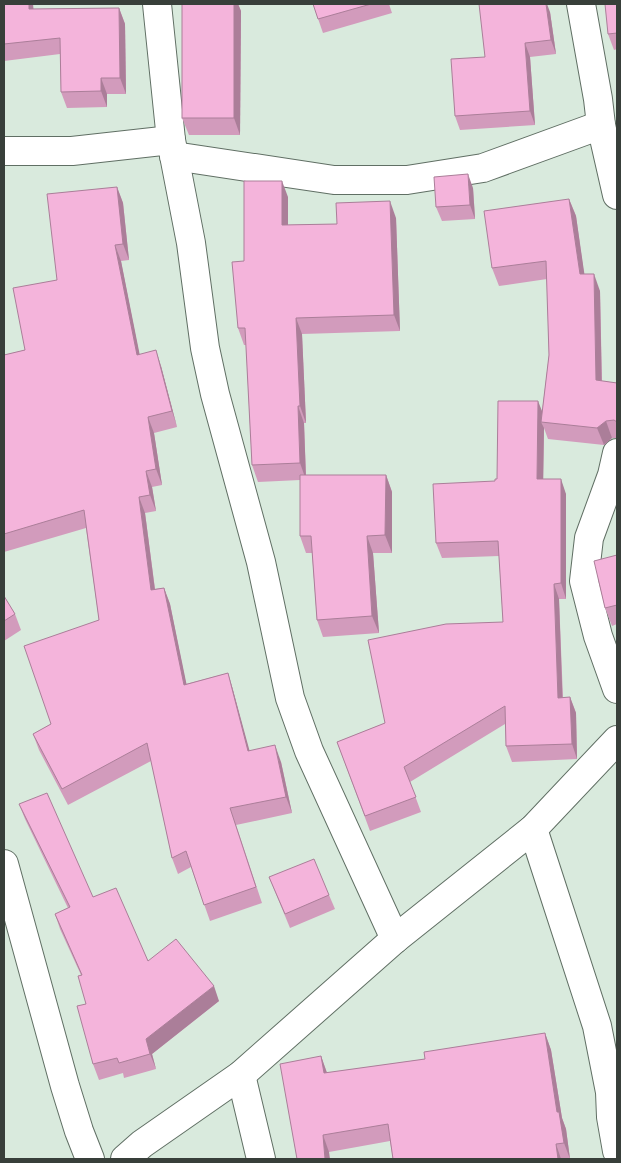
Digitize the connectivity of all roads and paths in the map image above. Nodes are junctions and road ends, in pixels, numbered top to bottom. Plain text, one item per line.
1 (157, 4) edge
2 (581, 4) edge
3 (606, 107) edge
4 (172, 148) junction
5 (4, 151) edge
6 (617, 195) edge
7 (617, 453) edge
8 (617, 689) edge
9 (617, 740) edge
10 (534, 830) junction
11 (4, 864) edge
12 (395, 939) junction
13 (241, 1075) junction
14 (614, 1116) edge
15 (617, 1150) edge
16 (90, 1159) edge
17 (125, 1159) edge
18 (261, 1159) edge

1 - 4 street
2 - 3 street
3 - 4 street
3 - 6 street
4 - 5 street
4 - 12 street
7 - 8 street
9 - 10 street
10 - 12 street
10 - 14 street
11 - 16 street
12 - 13 street
13 - 17 street
13 - 18 street
14 - 15 street

